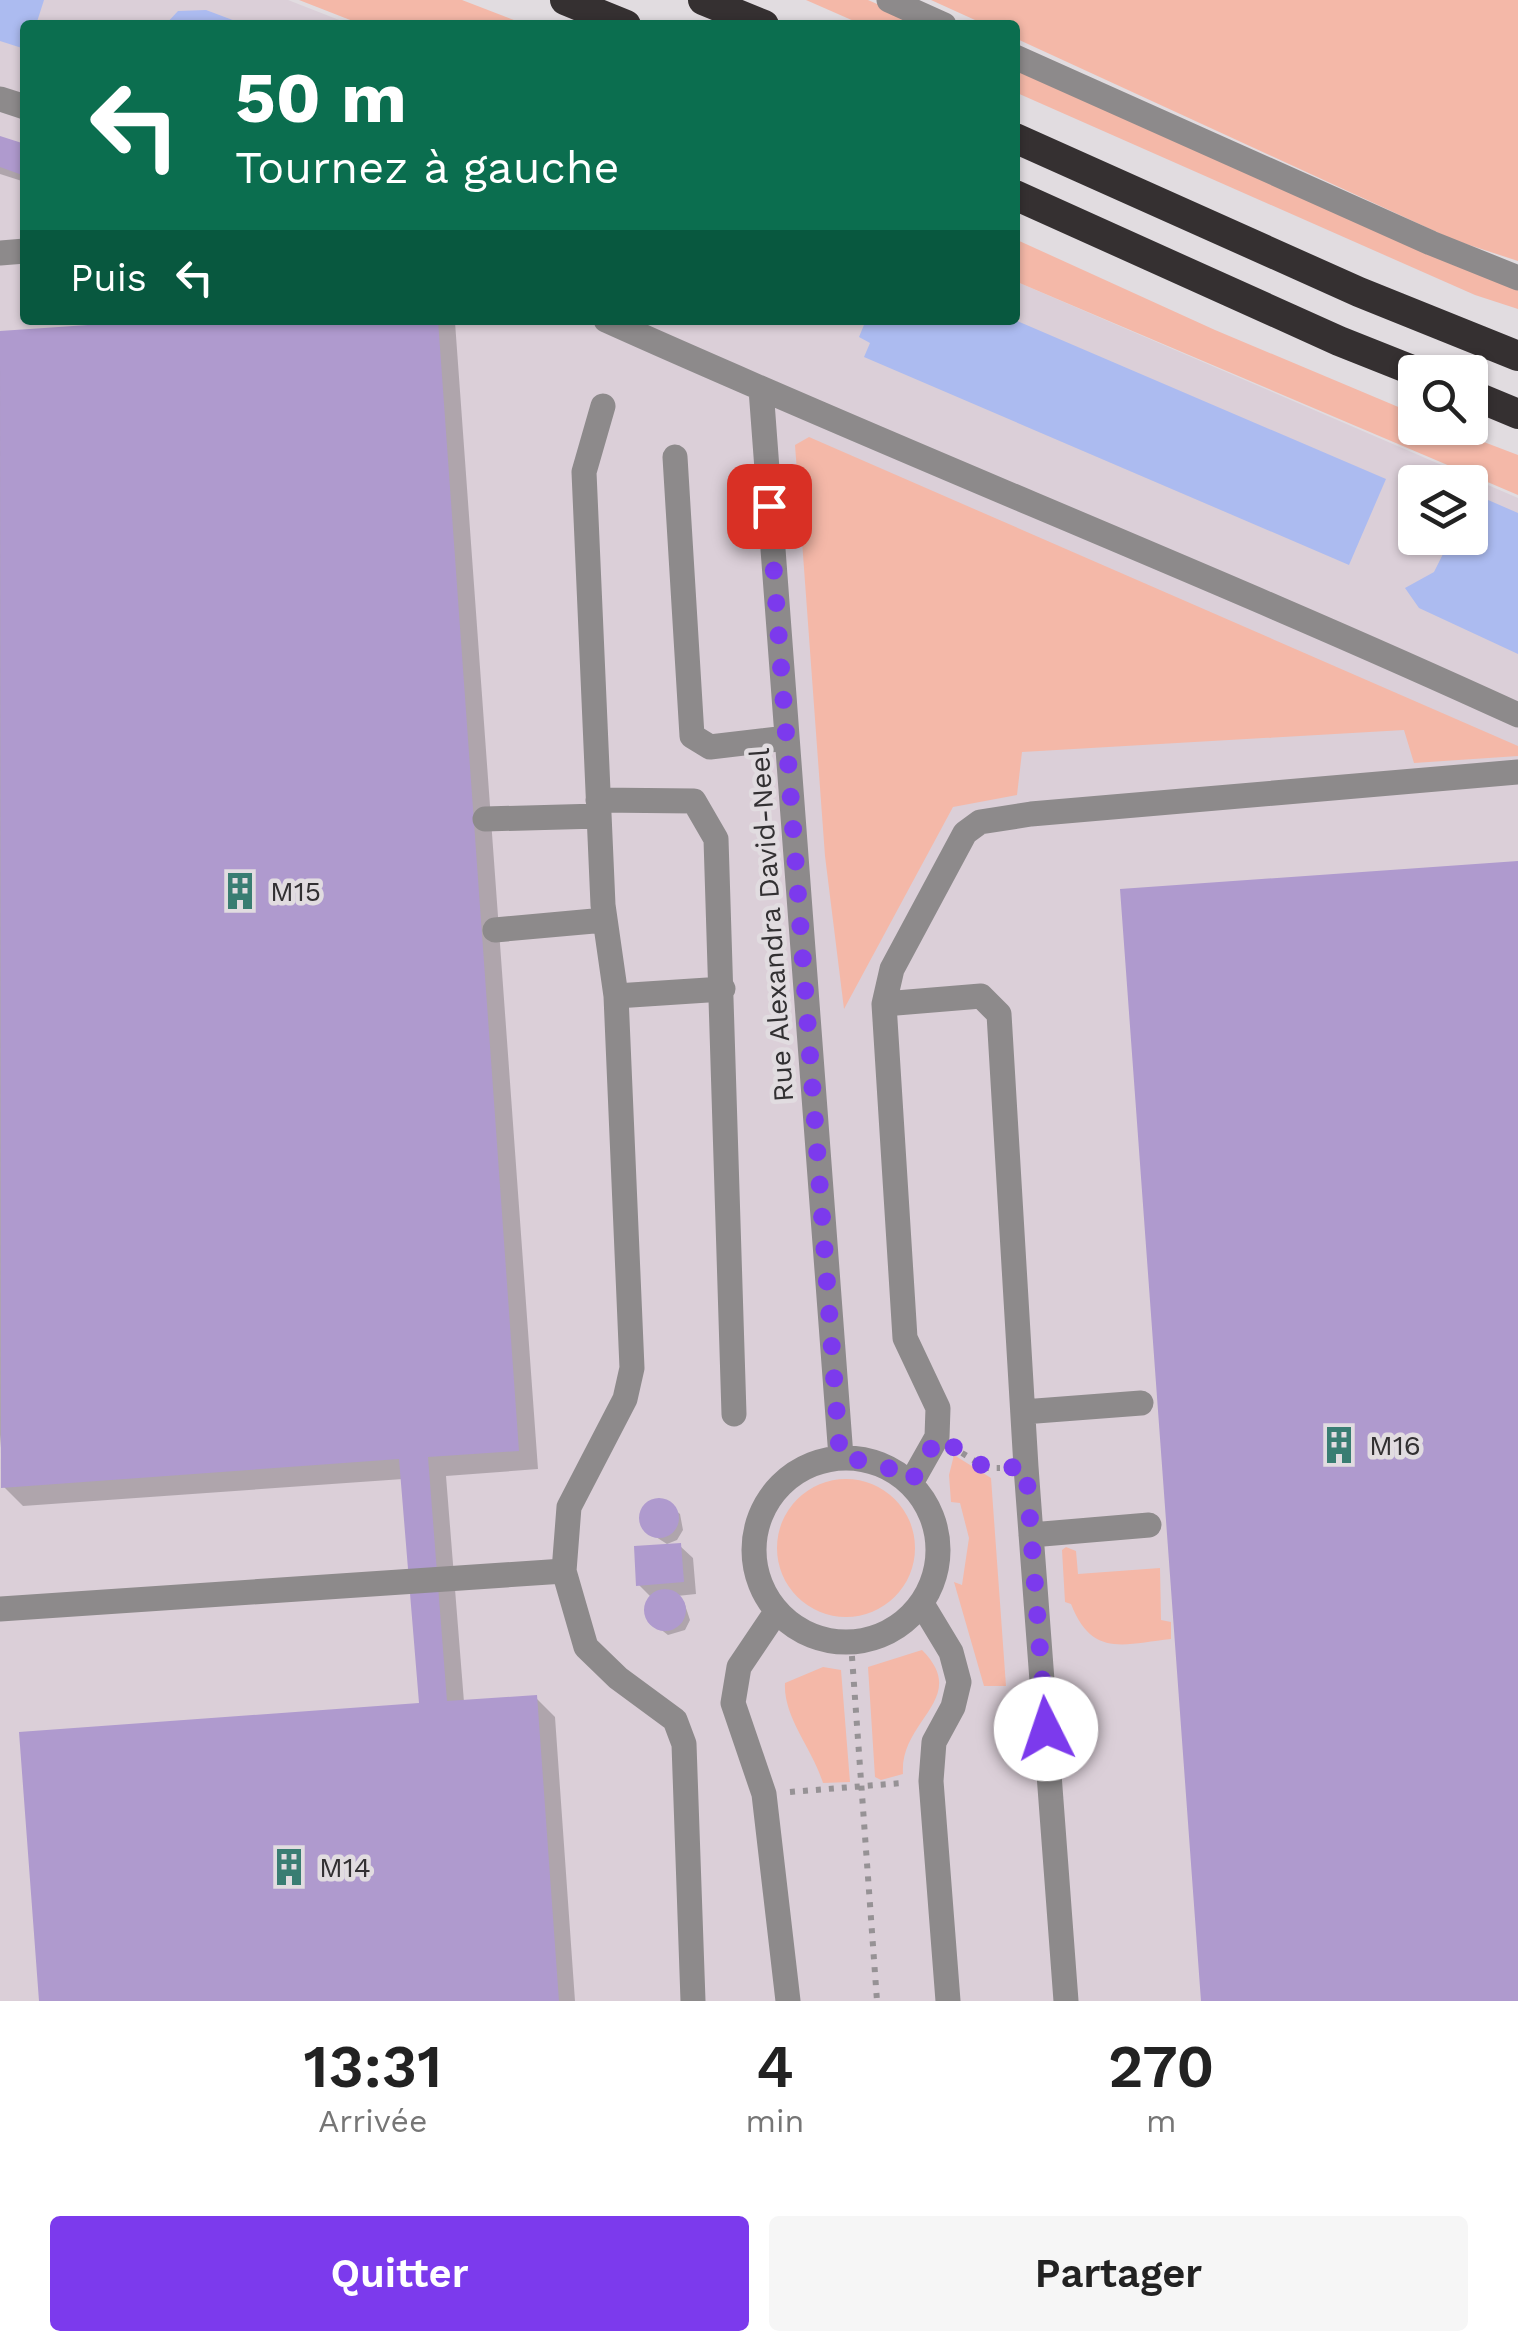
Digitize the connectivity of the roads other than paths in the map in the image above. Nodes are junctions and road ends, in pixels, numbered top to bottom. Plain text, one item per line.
1 (565, 0) edge
2 (704, 0) edge
3 (889, 0) edge
4 (614, 20) edge
5 (752, 20) edge
6 (933, 20) edge
7 (1020, 59) edge
8 (1020, 140) edge
9 (1020, 197) edge
10 (1518, 278) edge
11 (617, 325) edge
12 (1518, 356) edge
13 (1398, 364) edge
14 (760, 389) junction
15 (1488, 402) edge
16 (603, 406) dead end
17 (1518, 414) edge
18 (675, 457) dead end
19 (1518, 714) edge
20 (786, 738) junction
21 (1518, 772) edge
22 (598, 808) junction
23 (485, 819) dead end
24 (606, 920) junction
25 (496, 930) dead end
26 (722, 988) junction
27 (616, 996) junction
28 (884, 1004) junction
29 (1141, 1403) dead end
30 (1023, 1412) junction
31 (734, 1414) dead end
32 (840, 1457) junction
33 (911, 1482) junction
34 (1149, 1525) dead end
35 (1031, 1535) junction
36 (564, 1571) junction
37 (922, 1604) junction
38 (0, 1609) edge
39 (776, 1612) junction
40 (693, 2001) edge
41 (788, 2001) edge
42 (948, 2001) edge
43 (1066, 2001) edge

1 - 4 highway
2 - 5 highway
3 - 6 street
7 - 10 street
8 - 12 highway
9 - 13 highway
11 - 14 street
14 - 19 street
14 - 20 street, Rue Alexandra David-Neel
15 - 17 highway
16 - 22 street
18 - 20 street
20 - 32 street, Rue Alexandra David-Neel
21 - 28 street
22 - 23 street
22 - 24 street
22 - 26 street
24 - 25 street
24 - 27 street
26 - 27 street
26 - 31 street
27 - 36 street
28 - 30 street
28 - 33 street
29 - 30 street
30 - 35 street
32 - 33 street
32 - 39 street
33 - 37 street
34 - 35 street
35 - 43 street
36 - 38 street
36 - 40 street
37 - 39 street
37 - 42 street
39 - 41 street

